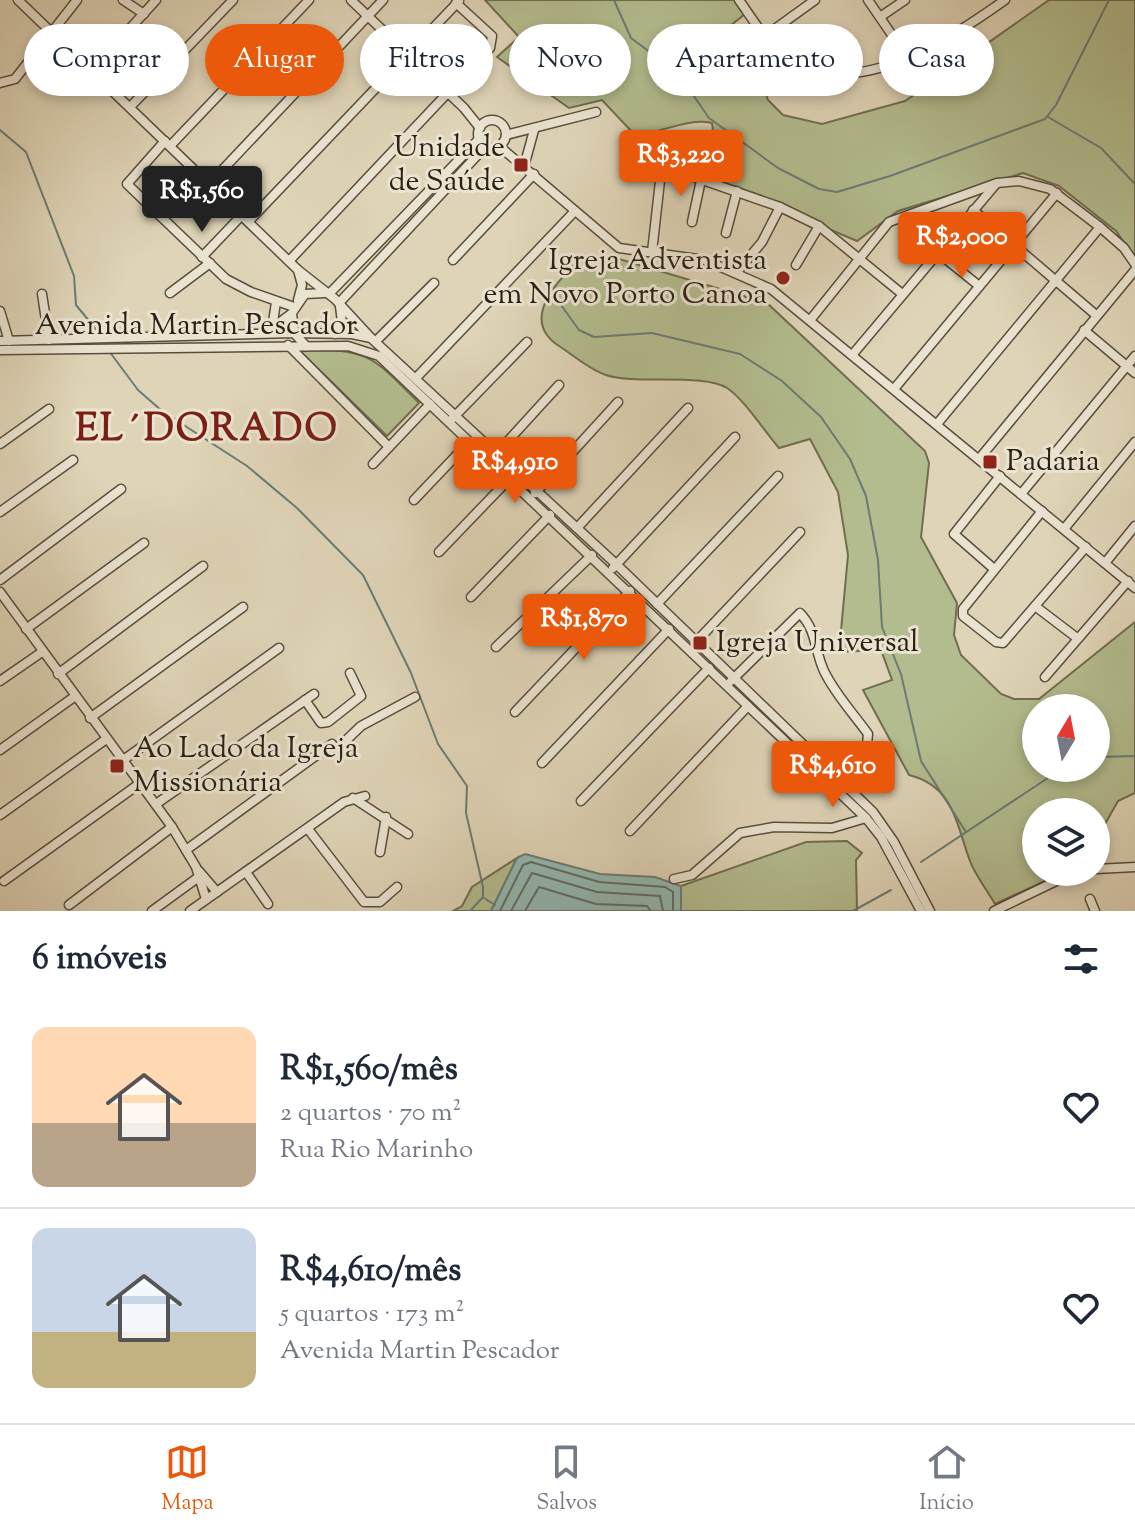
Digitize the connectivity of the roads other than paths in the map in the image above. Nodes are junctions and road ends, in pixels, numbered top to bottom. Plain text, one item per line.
1 (18, 0) edge
2 (77, 0) edge
3 (123, 0) edge
4 (156, 0) edge
5 (233, 0) edge
6 (309, 0) edge
7 (351, 0) edge
8 (383, 0) edge
9 (739, 0) edge
10 (868, 0) edge
11 (905, 0) edge
12 (1004, 0) edge
13 (458, 2) edge
14 (809, 2) edge
15 (144, 14) junction
16 (368, 16) junction
17 (880, 17) junction
18 (43, 24) edge
19 (60, 24) edge
20 (135, 24) edge
21 (376, 24) edge
22 (437, 24) edge
23 (480, 24) edge
24 (756, 24) edge
25 (781, 24) edge
26 (885, 24) edge
27 (970, 24) edge
28 (24, 68) edge
29 (0, 83) edge
30 (121, 96) edge
31 (367, 96) edge
32 (444, 96) edge
33 (450, 96) edge
34 (131, 106) junction
35 (596, 112) dead end
36 (483, 125) junction
37 (534, 130) junction
38 (503, 140) junction
39 (483, 142) junction
40 (168, 143) junction
41 (529, 168) junction
42 (701, 180) junction
43 (210, 183) junction
44 (997, 183) junction
45 (737, 191) junction
46 (1057, 193) junction
47 (780, 207) junction
48 (973, 210) junction
49 (574, 212) junction
50 (246, 218) junction
51 (692, 222) dead end
52 (819, 226) junction
53 (1100, 227) junction
54 (726, 233) dead end
55 (1014, 244) junction
56 (652, 252) junction
57 (937, 252) junction
58 (858, 256) junction
59 (206, 260) junction
60 (290, 260) junction
61 (453, 260) dead end
62 (1135, 264) edge
63 (796, 265) dead end
64 (298, 270) junction
65 (1135, 270) edge
66 (737, 272) junction
67 (1054, 280) junction
68 (434, 283) dead end
69 (978, 285) junction
70 (170, 293) dead end
71 (901, 293) junction
72 (42, 294) dead end
73 (327, 294) junction
74 (276, 302) junction
75 (339, 304) junction
76 (295, 307) junction
77 (0, 311) edge
78 (1096, 315) junction
79 (811, 319) junction
80 (1084, 330) junction
81 (267, 332) junction
82 (294, 333) junction
83 (337, 333) junction
84 (49, 340) junction
85 (374, 340) junction
86 (4, 341) edge
87 (527, 342) dead end
88 (288, 345) junction
89 (325, 345) junction
90 (306, 346) junction
91 (0, 350) edge
92 (853, 354) junction
93 (1135, 356) edge
94 (1128, 365) junction
95 (1135, 373) edge
96 (416, 378) junction
97 (559, 385) dead end
98 (894, 389) junction
99 (618, 402) dead end
100 (430, 404) junction
101 (688, 408) dead end
102 (49, 409) dead end
103 (452, 418) junction
104 (937, 424) junction
105 (735, 437) dead end
106 (470, 441) junction
107 (1135, 442) edge
108 (0, 444) edge
109 (389, 447) junction
110 (496, 454) junction
111 (979, 459) junction
112 (73, 460) dead end
113 (373, 464) dead end
114 (778, 476) dead end
115 (1000, 476) junction
116 (510, 478) junction
117 (121, 489) dead end
118 (534, 494) junction
119 (1021, 494) junction
120 (414, 500) dead end
121 (1042, 511) junction
122 (0, 512) edge
123 (550, 515) junction
124 (1135, 526) edge
125 (577, 528) junction
126 (1064, 529) junction
127 (800, 532) dead end
128 (144, 543) dead end
129 (1086, 547) junction
130 (439, 552) dead end
131 (594, 557) junction
132 (1105, 563) junction
133 (203, 566) dead end
134 (994, 569) junction
135 (614, 570) junction
136 (0, 580) edge
137 (1131, 584) edge
138 (632, 586) junction
139 (0, 592) edge
140 (471, 597) dead end
141 (657, 604) junction
142 (10, 606) junction
143 (1035, 606) junction
144 (243, 607) dead end
145 (0, 613) edge
146 (26, 629) junction
147 (669, 629) junction
148 (1077, 638) junction
149 (696, 642) junction
150 (496, 647) dead end
151 (279, 648) dead end
152 (42, 652) junction
153 (709, 668) junction
154 (350, 673) dead end
155 (58, 674) junction
156 (1045, 677) dead end
157 (0, 681) edge
158 (731, 682) junction
159 (314, 694) dead end
160 (74, 697) junction
161 (415, 697) dead end
162 (305, 700) junction
163 (748, 706) junction
164 (515, 712) dead end
165 (90, 718) junction
166 (105, 740) junction
167 (0, 750) edge
168 (122, 761) junction
169 (542, 763) dead end
170 (838, 776) junction
171 (139, 784) junction
172 (365, 796) dead end
173 (353, 798) junction
174 (581, 801) dead end
175 (156, 804) junction
176 (0, 815) edge
177 (386, 817) junction
178 (866, 818) junction
179 (172, 827) junction
180 (308, 829) junction
181 (630, 831) dead end
182 (408, 834) dead end
183 (186, 850) junction
184 (380, 852) dead end
185 (1135, 867) edge
186 (1110, 868) edge
187 (246, 872) junction
188 (199, 873) junction
189 (674, 879) dead end
190 (4, 881) dead end
191 (1046, 886) edge
192 (397, 887) dead end
193 (217, 892) junction
194 (206, 899) junction
195 (1090, 899) dead end
196 (268, 904) dead end
197 (69, 905) dead end
198 (152, 911) edge
199 (190, 911) edge
200 (921, 911) edge
201 (930, 911) edge
202 (994, 911) edge
203 (1095, 911) edge

1 - 18 street
2 - 19 street
3 - 15 street
4 - 15 street
5 - 34 street
6 - 40 street
7 - 16 street
8 - 16 street
9 - 24 street
10 - 17 street
11 - 17 street
12 - 27 street
13 - 22 street
13 - 23 street
14 - 25 street
15 - 20 street
16 - 21 street
16 - 43 street
17 - 26 street
28 - 29 street
30 - 34 street
31 - 50 street
32 - 60 street
33 - 36 street
34 - 40 street
35 - 37 street
36 - 38 street
36 - 39 street
37 - 38 street
37 - 41 street
38 - 39 street
38 - 41 street
39 - 73 street
39 - 75 street
40 - 43 street
40 - 59 street
41 - 49 street
41 - 61 street
42 - 45 street
42 - 51 street
42 - 56 street
43 - 50 street
44 - 46 street
44 - 48 street
44 - 58 street
45 - 47 street
45 - 54 street
46 - 53 street
46 - 55 street
47 - 52 street
47 - 66 street
48 - 55 street
48 - 57 street
49 - 56 street
49 - 96 street
50 - 59 street
50 - 60 street
52 - 58 street
52 - 63 street
53 - 62 street
53 - 67 street
55 - 67 street
55 - 69 street
56 - 66 street
57 - 69 street
57 - 71 street
58 - 71 street
58 - 79 street
59 - 70 street
59 - 74 street
60 - 64 street
64 - 73 street
64 - 76 street
65 - 78 street
66 - 79 street
67 - 78 street
67 - 104 street
68 - 85 street
69 - 98 street
71 - 92 street
72 - 84 street
73 - 75 street
73 - 76 street
74 - 76 street
74 - 81 street
75 - 83 street
75 - 85 street
76 - 81 street
76 - 82 street
77 - 86 street
78 - 80 street
79 - 92 street
80 - 94 street
80 - 111 street
81 - 82 street, Avenida Martin Pescador
81 - 84 street, Avenida Martin Pescador
82 - 83 street, Avenida Martin Pescador
82 - 90 street
83 - 85 street, Avenida Martin Pescador
83 - 89 street
84 - 86 street, Avenida Martin Pescador
85 - 96 street, Avenida Martin Pescador
87 - 103 street
88 - 90 street, Avenida Martin Pescador
88 - 91 street, Avenida Martin Pescador
88 - 109 street
89 - 90 street, Avenida Martin Pescador
89 - 100 street, Avenida Martin Pescador
92 - 98 street
93 - 94 street
94 - 95 street
94 - 119 street
96 - 103 street, Avenida Martin Pescador
97 - 110 street
98 - 104 street
99 - 118 street
100 - 103 street, Avenida Martin Pescador
100 - 109 street
101 - 125 street
102 - 108 street
103 - 106 street, Avenida Martin Pescador
103 - 110 street, Avenida Martin Pescador
104 - 111 street
105 - 135 street
106 - 116 street, Avenida Martin Pescador
106 - 120 street
107 - 126 street
109 - 113 street
110 - 118 street, Avenida Martin Pescador
111 - 115 street
112 - 122 street
114 - 141 street
115 - 119 street
115 - 134 street
116 - 118 street, Avenida Martin Pescador
116 - 130 street
117 - 136 street
118 - 123 street, Avenida Martin Pescador
118 - 125 street, Avenida Martin Pescador
119 - 121 street
121 - 126 street
121 - 134 street
123 - 131 street, Avenida Martin Pescador
123 - 140 street
124 - 132 street
125 - 135 street, Avenida Martin Pescador
126 - 129 street
127 - 149 street
128 - 146 street
129 - 132 street
129 - 143 street
131 - 135 street
131 - 150 street
132 - 137 street
133 - 155 street
134 - 143 street
135 - 138 street, Avenida Martin Pescador
137 - 148 street
138 - 141 street, Avenida Martin Pescador
138 - 147 street, Avenida Martin Pescador
138 - 164 street
139 - 142 street
141 - 149 street, Avenida Martin Pescador
142 - 145 street
142 - 146 street
143 - 148 street
144 - 165 street
146 - 152 street
147 - 153 street, Avenida Martin Pescador
147 - 169 street
148 - 156 street
149 - 158 street, Avenida Martin Pescador
151 - 168 street
152 - 155 street
152 - 157 street
153 - 158 street, Avenida Martin Pescador
153 - 174 street
154 - 162 street
155 - 160 street
158 - 163 street, Avenida Martin Pescador
158 - 170 street, Avenida Martin Pescador
158 - 170 street
159 - 162 street
160 - 165 street
160 - 167 street
161 - 183 street
162 - 175 street
163 - 178 street, Avenida Martin Pescador
163 - 181 street
165 - 166 street
166 - 168 street
166 - 176 street
168 - 171 street
170 - 201 street, Avenida Martin Pescador
171 - 175 street
171 - 190 street
172 - 173 street
173 - 177 street
173 - 180 street
175 - 179 street
177 - 182 street
177 - 184 street
178 - 189 street
178 - 200 street, Avenida Martin Pescador
179 - 183 street
179 - 197 street
180 - 187 street
180 - 192 street
183 - 188 street
185 - 186 street
187 - 193 street
187 - 196 street
188 - 193 street
188 - 194 street
188 - 198 street
191 - 202 street
193 - 194 street
194 - 199 street
195 - 203 street

